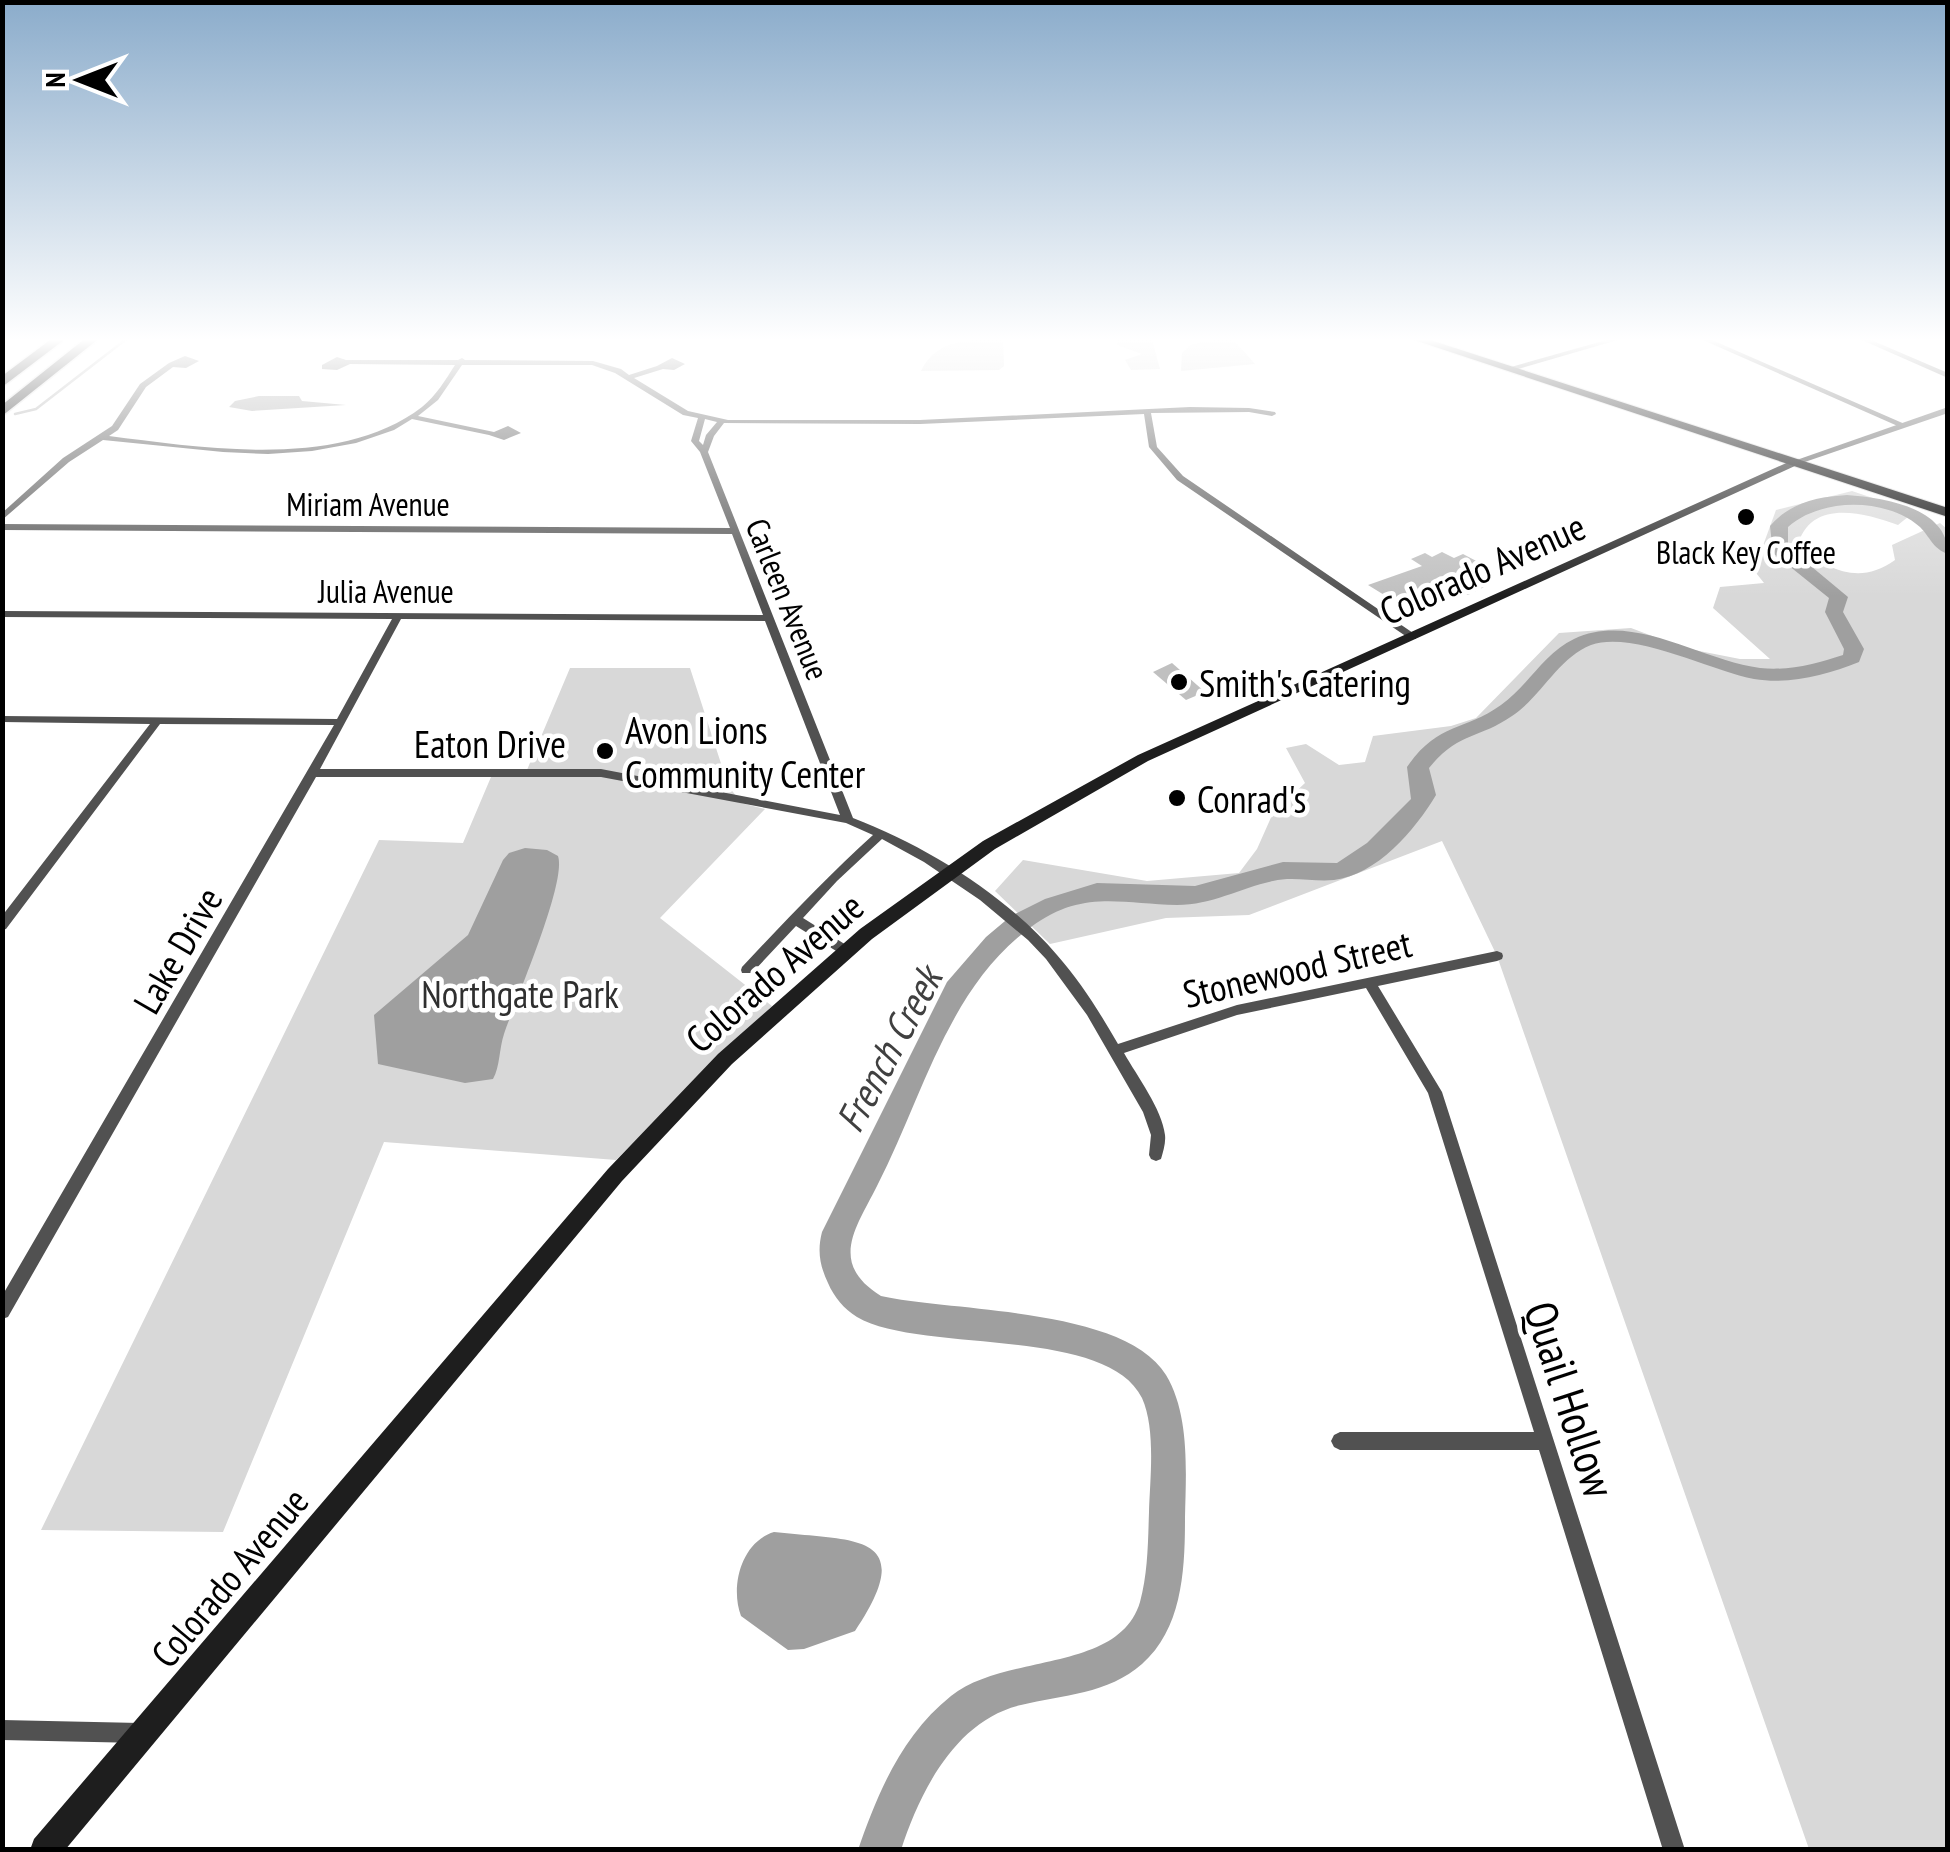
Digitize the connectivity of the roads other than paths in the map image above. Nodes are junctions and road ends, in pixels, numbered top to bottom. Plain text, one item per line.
1 (119, 423) edge
2 (397, 423) edge
3 (439, 423) edge
4 (700, 423) edge
5 (720, 423) edge
6 (1149, 423) edge
7 (1672, 423) edge
8 (1903, 424) edge
9 (494, 434) dead end
10 (101, 438) junction
11 (704, 452) junction
12 (1793, 463) junction
13 (1948, 513) edge
14 (2, 518) edge
15 (2, 528) edge
16 (734, 531) junction
17 (2, 614) edge
18 (398, 616) junction
19 (768, 618) junction
20 (1413, 637) junction
21 (2, 720) edge
22 (157, 720) junction
23 (341, 722) junction
24 (313, 773) junction
25 (848, 820) junction
26 (880, 834) junction
27 (949, 872) junction
28 (794, 919) junction
29 (2, 926) edge
30 (846, 951) junction
31 (1497, 956) dead end
32 (747, 970) dead end
33 (1370, 983) junction
34 (1114, 1052) junction
35 (1156, 1155) dead end
36 (2, 1312) edge
37 (1340, 1441) dead end
38 (1546, 1441) junction
39 (2, 1730) edge
40 (144, 1733) junction
41 (45, 1850) edge
42 (1674, 1850) edge

1 - 10 street
2 - 10 street
3 - 9 street
4 - 11 street, Carleen Avenue
5 - 11 street
6 - 20 street
7 - 12 main road
8 - 12 street
10 - 14 street
11 - 16 street, Carleen Avenue
12 - 13 main road
12 - 20 main road, Colorado Avenue
15 - 16 street, Miriam Avenue
16 - 19 street, Carleen Avenue
17 - 18 street, Julia Avenue
18 - 19 street, Julia Avenue
18 - 23 street, Lake Drive
19 - 25 street, Carleen Avenue
20 - 27 main road, Colorado Avenue
21 - 22 street
22 - 23 street
22 - 29 street
23 - 24 street, Lake Drive
24 - 25 street, Eaton Drive
24 - 36 street, Lake Drive
25 - 26 street, Eaton Drive
26 - 27 street, Eaton Drive
26 - 28 street
27 - 30 main road, Colorado Avenue
27 - 34 street, Eaton Drive
28 - 30 street
28 - 32 street
30 - 40 main road, Colorado Avenue
31 - 33 street, Stonewood Street
33 - 34 street, Stonewood Street
33 - 38 street, Quail Hollow
34 - 35 street, Eaton Drive
37 - 38 street
38 - 42 street, Quail Hollow
39 - 40 street
40 - 41 main road, Colorado Avenue

